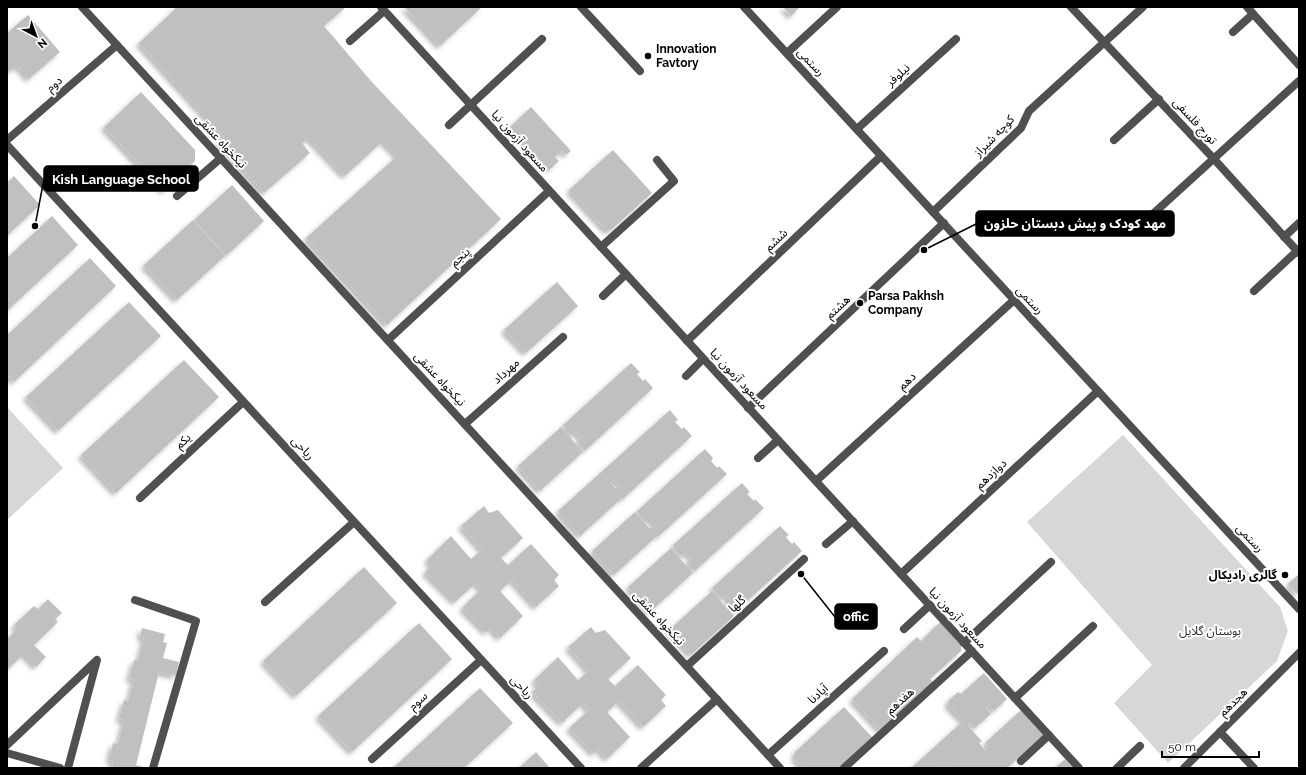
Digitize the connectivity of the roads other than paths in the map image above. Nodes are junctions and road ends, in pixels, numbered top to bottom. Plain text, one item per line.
1 (82, 7) edge
2 (581, 7) edge
3 (744, 7) edge
4 (837, 7) edge
5 (1072, 7) edge
6 (1143, 7) edge
7 (1246, 7) edge
8 (382, 9) edge
9 (1253, 14) junction
10 (1233, 32) dead end
11 (542, 39) dead end
12 (956, 39) dead end
13 (350, 41) dead end
14 (1105, 42) junction
15 (117, 45) junction
16 (787, 53) junction
17 (1299, 65) edge
18 (640, 71) dead end
19 (1299, 81) edge
20 (1159, 99) junction
21 (470, 105) junction
22 (449, 125) dead end
23 (857, 129) junction
24 (7, 140) edge
25 (1114, 140) dead end
26 (7, 144) edge
27 (881, 156) junction
28 (221, 158) junction
29 (1214, 159) junction
30 (657, 160) dead end
31 (549, 191) junction
32 (177, 196) dead end
33 (933, 212) junction
34 (944, 223) junction
35 (1143, 223) dead end
36 (1299, 224) edge
37 (1284, 237) junction
38 (601, 247) junction
39 (1298, 252) edge
40 (626, 274) junction
41 (1254, 291) dead end
42 (603, 296) dead end
43 (1014, 300) junction
44 (563, 337) dead end
45 (388, 340) junction
46 (687, 341) junction
47 (703, 359) junction
48 (686, 376) dead end
49 (1098, 391) junction
50 (243, 402) junction
51 (748, 408) junction
52 (465, 424) junction
53 (778, 440) junction
54 (758, 458) dead end
55 (816, 481) junction
56 (140, 498) dead end
57 (853, 521) junction
58 (354, 522) junction
59 (826, 544) dead end
60 (804, 559) dead end
61 (1051, 562) dead end
62 (901, 574) junction
63 (136, 600) dead end
64 (266, 602) dead end
65 (930, 606) junction
66 (1299, 609) edge
67 (1092, 626) dead end
68 (904, 629) dead end
69 (964, 643) junction
70 (884, 651) dead end
71 (972, 651) junction
72 (1299, 653) edge
73 (481, 660) junction
74 (687, 666) junction
75 (1015, 698) junction
76 (717, 700) junction
77 (1220, 732) junction
78 (1049, 735) junction
79 (7, 745) edge
80 (1140, 746) dead end
81 (7, 753) edge
82 (768, 755) junction
83 (372, 759) dead end
84 (1021, 761) dead end
85 (35, 765) edge
86 (60, 768) edge
87 (68, 768) edge
88 (153, 768) edge
89 (581, 768) edge
90 (641, 768) edge
91 (780, 768) edge
92 (844, 768) edge
93 (1079, 768) edge
94 (1117, 768) edge
95 (1184, 768) edge
96 (1254, 768) edge

1 - 15 street, نیکخواه عشقی
2 - 18 street
3 - 16 street, رستمی
4 - 16 street
5 - 14 street, تورج فلسفی
6 - 14 street, کوچه شیراز
7 - 9 street
8 - 13 street
8 - 21 street, مسعود آزمون نیا
9 - 10 street
9 - 17 street
11 - 21 street
12 - 23 street, نیلوفر
14 - 20 street, تورج فلسفی
14 - 33 street, کوچه شیراز
15 - 24 street, دوم
15 - 28 street, نیکخواه عشقی
16 - 23 street, رستمی
19 - 29 street
20 - 25 street
20 - 29 street, تورج فلسفی
21 - 22 street
21 - 31 street, مسعود آزمون نیا
23 - 27 street, رستمی
26 - 50 street, ریاحی
27 - 33 street, رستمی
27 - 46 street, ششم
28 - 32 street
28 - 45 street, نیکخواه عشقی
29 - 35 street
29 - 37 street, تورج فلسفی
30 - 38 street
31 - 38 street, مسعود آزمون نیا
31 - 45 street, پنجم
33 - 34 street, رستمی
34 - 43 street, رستمی
34 - 51 street, هشتم
36 - 37 street
37 - 39 street, تورج فلسفی
38 - 40 street, مسعود آزمون نیا
39 - 41 street
40 - 42 street
40 - 46 street, مسعود آزمون نیا
43 - 49 street, رستمی
43 - 55 street, دهم
44 - 52 street, مهرداد
45 - 52 street, نیکخواه عشقی
46 - 47 street, مسعود آزمون نیا
47 - 48 street
47 - 51 street, مسعود آزمون نیا
49 - 62 street, دوازدهم
49 - 66 street, رستمی
50 - 56 street, یکم
50 - 58 street, ریاحی
51 - 53 street, مسعود آزمون نیا
52 - 74 street, نیکخواه عشقی
53 - 54 street
53 - 55 street, مسعود آزمون نیا
55 - 57 street, مسعود آزمون نیا
57 - 59 street
57 - 62 street, مسعود آزمون نیا
58 - 64 street
58 - 73 street, ریاحی
60 - 74 street, گلها
61 - 69 street
62 - 65 street, مسعود آزمون نیا
63 - 88 street
65 - 68 street
65 - 69 street, مسعود آزمون نیا
67 - 75 street
69 - 71 street, مسعود آزمون نیا
70 - 82 street, آپادنا
71 - 75 street, مسعود آزمون نیا
71 - 92 street, هفدهم
72 - 77 street, هجدهم
73 - 83 street, سوم
73 - 89 street, ریاحی
74 - 76 street, نیکخواه عشقی
75 - 78 street, مسعود آزمون نیا
76 - 82 street, نیکخواه عشقی
76 - 90 street
77 - 95 street, هجدهم
77 - 96 street
78 - 84 street
78 - 93 street, مسعود آزمون نیا
79 - 87 street
80 - 94 street
81 - 85 street
82 - 91 street, نیکخواه عشقی
85 - 86 street

